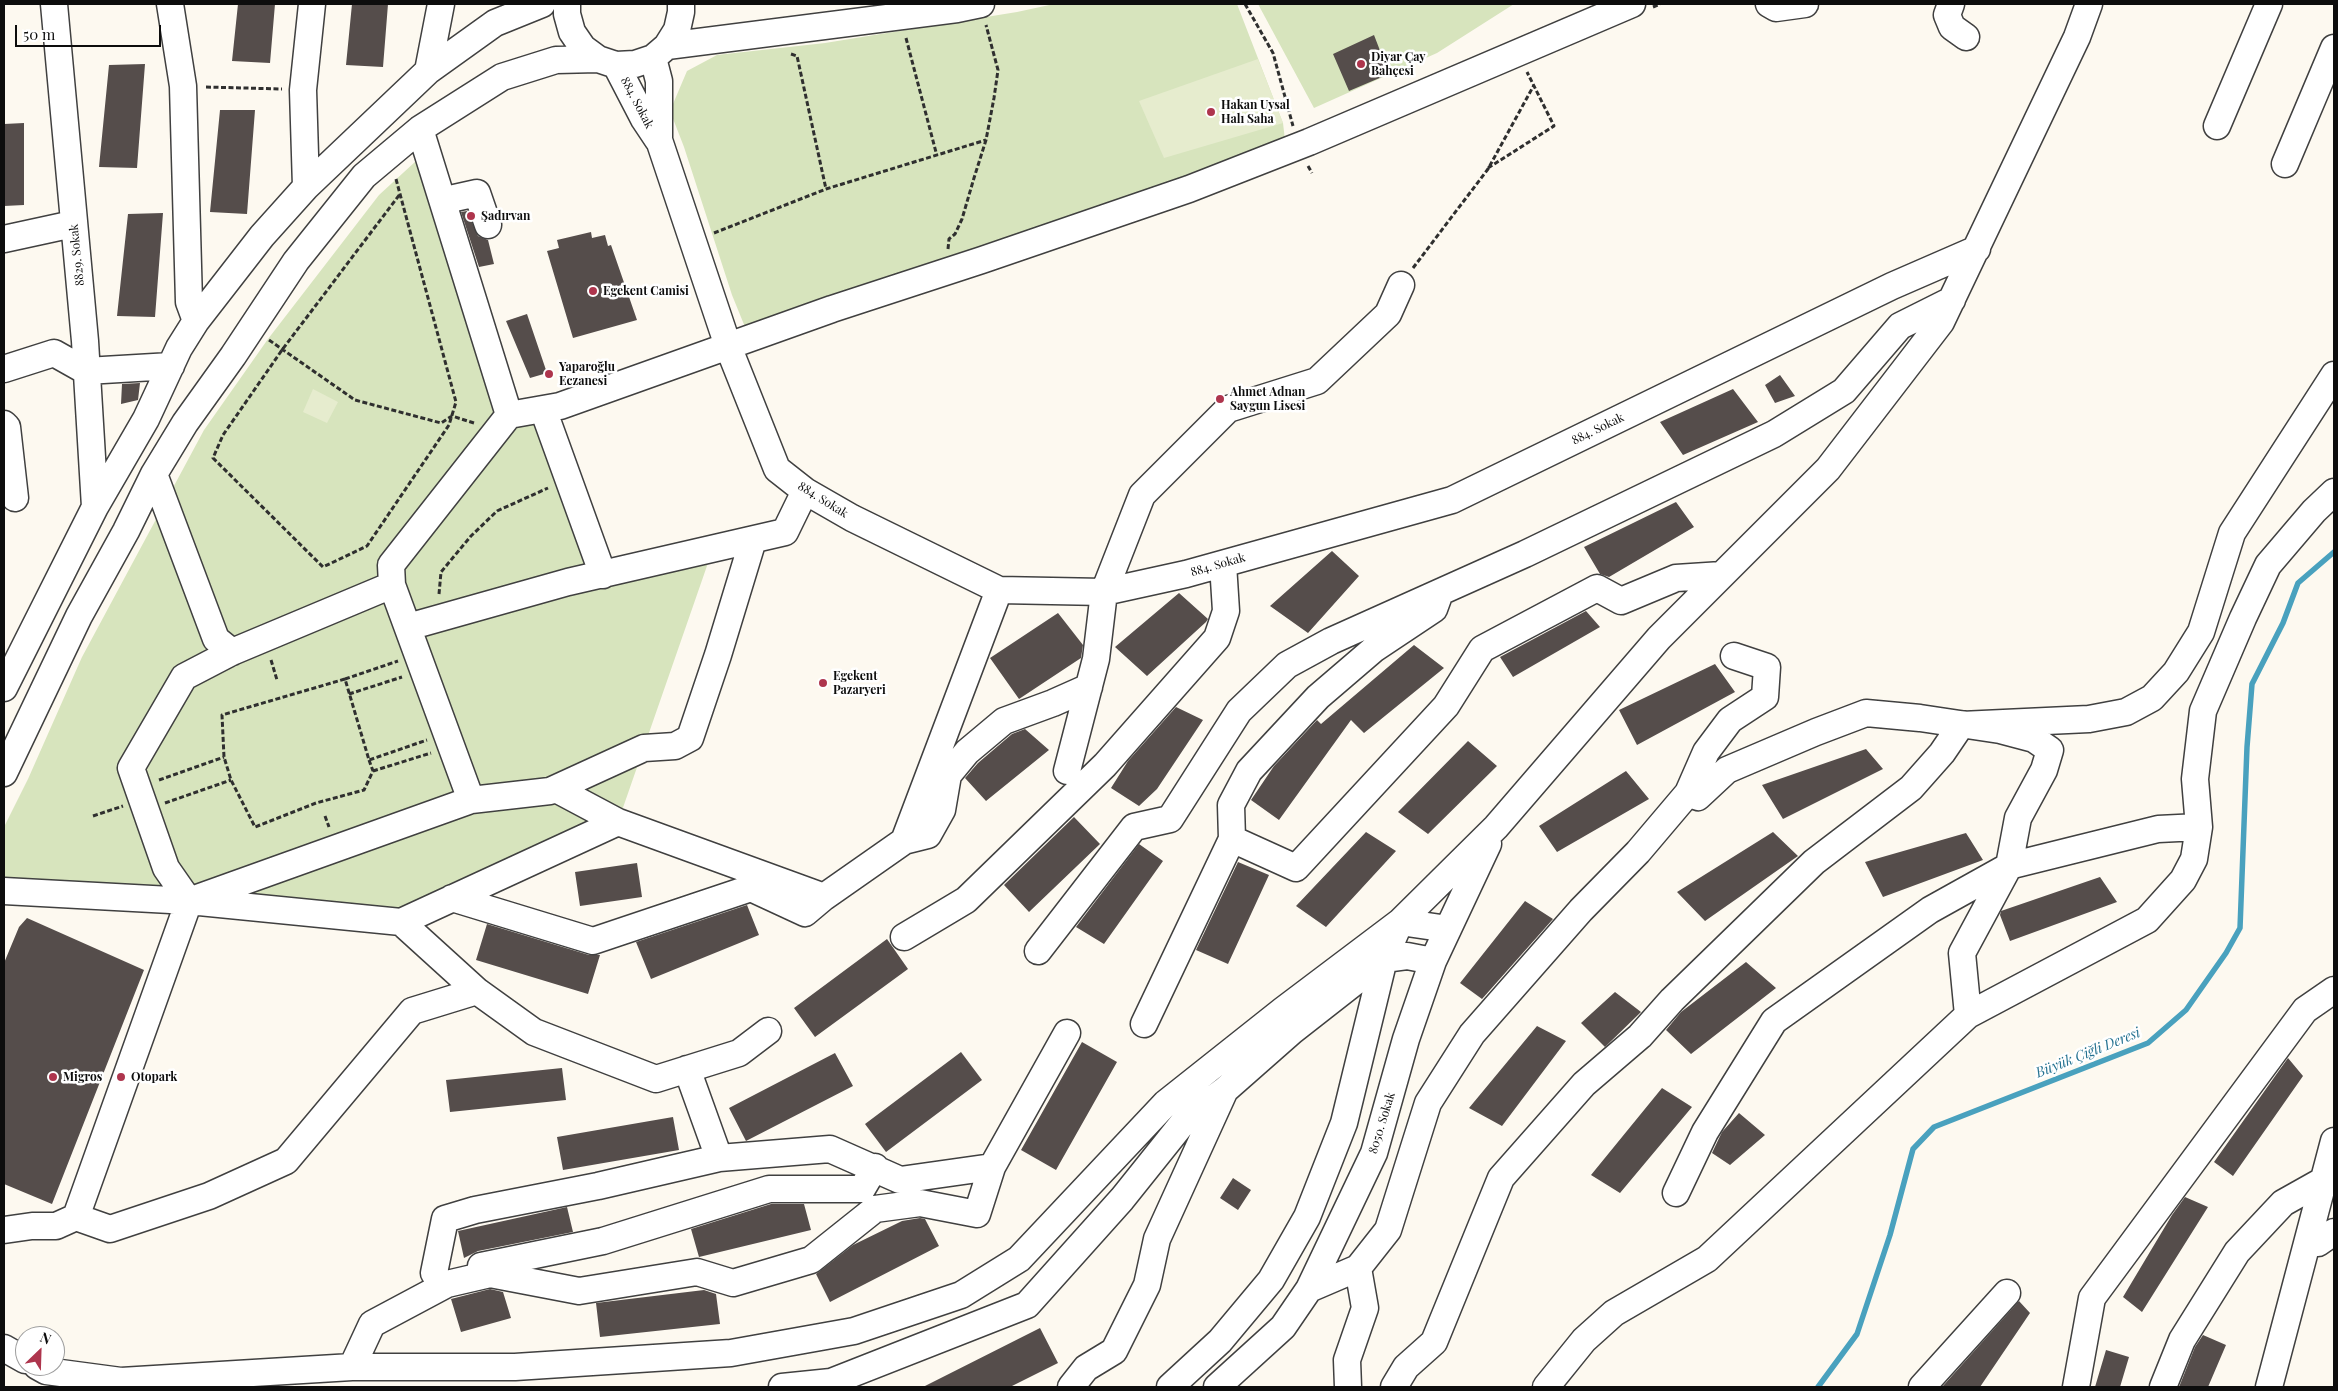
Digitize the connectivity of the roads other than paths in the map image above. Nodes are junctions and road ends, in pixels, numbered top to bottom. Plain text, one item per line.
1 (54, 4) edge
2 (170, 4) edge
3 (312, 4) edge
4 (441, 4) edge
5 (567, 4) edge
6 (681, 4) edge
7 (1632, 4) edge
8 (1769, 4) edge
9 (1805, 4) edge
10 (1951, 4) edge
11 (2089, 4) edge
12 (2269, 4) edge
13 (528, 6) edge
14 (983, 11) edge
15 (1966, 37) dead end
16 (2334, 48) edge
17 (660, 52) junction
18 (607, 62) junction
19 (428, 71) junction
20 (2217, 126) dead end
21 (420, 129) junction
22 (659, 140) junction
23 (2286, 164) dead end
24 (306, 187) junction
25 (450, 198) dead end
26 (73, 224) junction
27 (488, 225) dead end
28 (4, 239) edge
29 (1977, 249) junction
30 (1401, 285) road end
31 (1952, 300) junction
32 (196, 321) junction
33 (728, 346) junction
34 (171, 366) junction
35 (4, 369) edge
36 (86, 370) junction
37 (2330, 394) edge
38 (543, 409) junction
39 (509, 415) junction
40 (4, 424) edge
41 (154, 474) junction
42 (805, 491) junction
43 (2334, 492) edge
44 (15, 498) dead end
45 (95, 507) junction
46 (753, 540) junction
47 (1223, 564) junction
48 (603, 575) junction
49 (1722, 575) junction
50 (392, 585) junction
51 (999, 590) junction
52 (1442, 591) junction
53 (1104, 592) junction
54 (408, 628) junction
55 (232, 652) junction
56 (1734, 656) dead end
57 (10, 663) edge
58 (1089, 687) junction
59 (4, 688) edge
60 (1961, 725) junction
61 (4, 772) edge
62 (1067, 772) dead end
63 (556, 789) junction
64 (1688, 793) junction
65 (471, 800) junction
66 (618, 822) junction
67 (1496, 827) junction
68 (2199, 827) junction
69 (1232, 839) junction
70 (904, 841) junction
71 (2009, 866) junction
72 (4, 891) edge
73 (824, 897) junction
74 (452, 898) junction
75 (189, 902) junction
76 (401, 922) junction
77 (1400, 922) junction
78 (1448, 929) junction
79 (904, 936) dead end
80 (1038, 951) dead end
81 (1384, 960) junction
82 (1433, 961) junction
83 (2334, 990) edge
84 (477, 991) junction
85 (1968, 1015) junction
86 (1144, 1024) dead end
87 (768, 1031) dead end
88 (1067, 1033) dead end
89 (687, 1069) junction
90 (1225, 1090) junction
91 (2334, 1141) edge
92 (719, 1158) junction
93 (875, 1167) junction
94 (992, 1167) junction
95 (2324, 1180) junction
96 (1676, 1192) dead end
97 (76, 1217) junction
98 (4, 1230) edge
99 (2334, 1232) edge
100 (2309, 1243) junction
101 (1358, 1268) junction
102 (434, 1273) junction
103 (1309, 1289) junction
104 (2007, 1292) dead end
105 (372, 1324) junction
106 (4, 1348) edge
107 (15, 1354) edge
108 (352, 1367) junction
109 (65, 1374) edge
110 (782, 1387) edge
111 (1071, 1387) edge
112 (1170, 1387) edge
113 (1217, 1387) edge
114 (1348, 1387) edge
115 (1394, 1387) edge
116 (1546, 1387) edge
117 (1922, 1387) edge
118 (2076, 1387) edge
119 (2163, 1387) edge
120 (2269, 1387) edge

1 - 26 street, 8829. Sokak
2 - 32 street
3 - 24 street
4 - 19 street
5 - 18 street
6 - 17 street
7 - 33 street
8 - 9 street
10 - 15 street
11 - 29 street
12 - 20 street
13 - 19 street
14 - 17 street
16 - 23 street
17 - 18 street
17 - 22 street, 884. Sokak
18 - 21 street
18 - 22 street, 884. Sokak
19 - 24 street
21 - 39 street
21 - 41 street
22 - 33 street, 884. Sokak
24 - 32 street
25 - 27 street
26 - 28 street
26 - 36 street, 8829. Sokak
29 - 31 street
29 - 47 street, 884. Sokak
30 - 53 street
31 - 49 street
31 - 52 street
32 - 34 street
33 - 38 street
33 - 42 street, 884. Sokak
34 - 36 street
34 - 45 street
35 - 36 street
36 - 45 street, 8829. Sokak
37 - 60 street
38 - 39 street
38 - 48 street
39 - 50 street
40 - 44 street
41 - 55 street
41 - 61 street
42 - 46 street
42 - 51 street, 884. Sokak
43 - 68 street
45 - 57 street
46 - 48 street
46 - 63 street
47 - 53 street, 884. Sokak
47 - 79 street
48 - 54 street
49 - 67 street
49 - 69 street
50 - 54 street
50 - 55 street
51 - 53 street, 884. Sokak
51 - 70 street
52 - 69 street
52 - 80 street
53 - 58 street
54 - 65 street
55 - 75 street
56 - 64 street
57 - 59 street
58 - 62 street
58 - 70 street
60 - 64 street
60 - 71 street
60 - 115 street
63 - 65 street
63 - 66 street
64 - 101 street
65 - 75 street
66 - 73 street
66 - 74 street
67 - 77 street
67 - 78 street, 8050. Sokak
68 - 71 street
68 - 85 street
69 - 86 street
70 - 73 street
71 - 85 street
71 - 96 street
72 - 75 street
73 - 74 street
74 - 76 street
75 - 76 street
75 - 97 street
76 - 84 street
77 - 78 street
77 - 81 street
77 - 108 street
78 - 82 street, 8050. Sokak
81 - 82 street
81 - 90 street
81 - 112 street
82 - 103 street, 8050. Sokak
83 - 118 street
84 - 89 street
84 - 97 street
85 - 116 street
87 - 89 street
88 - 94 street
89 - 92 street
90 - 110 street
90 - 111 street
91 - 95 street
92 - 93 street
92 - 102 street
93 - 94 street
93 - 102 street
94 - 105 street
95 - 100 street
95 - 119 street
97 - 98 street
99 - 100 street
100 - 120 street
101 - 103 street
101 - 114 street
102 - 105 street
103 - 113 street, 8050. Sokak
104 - 117 street
105 - 108 street
106 - 107 street
108 - 109 street

